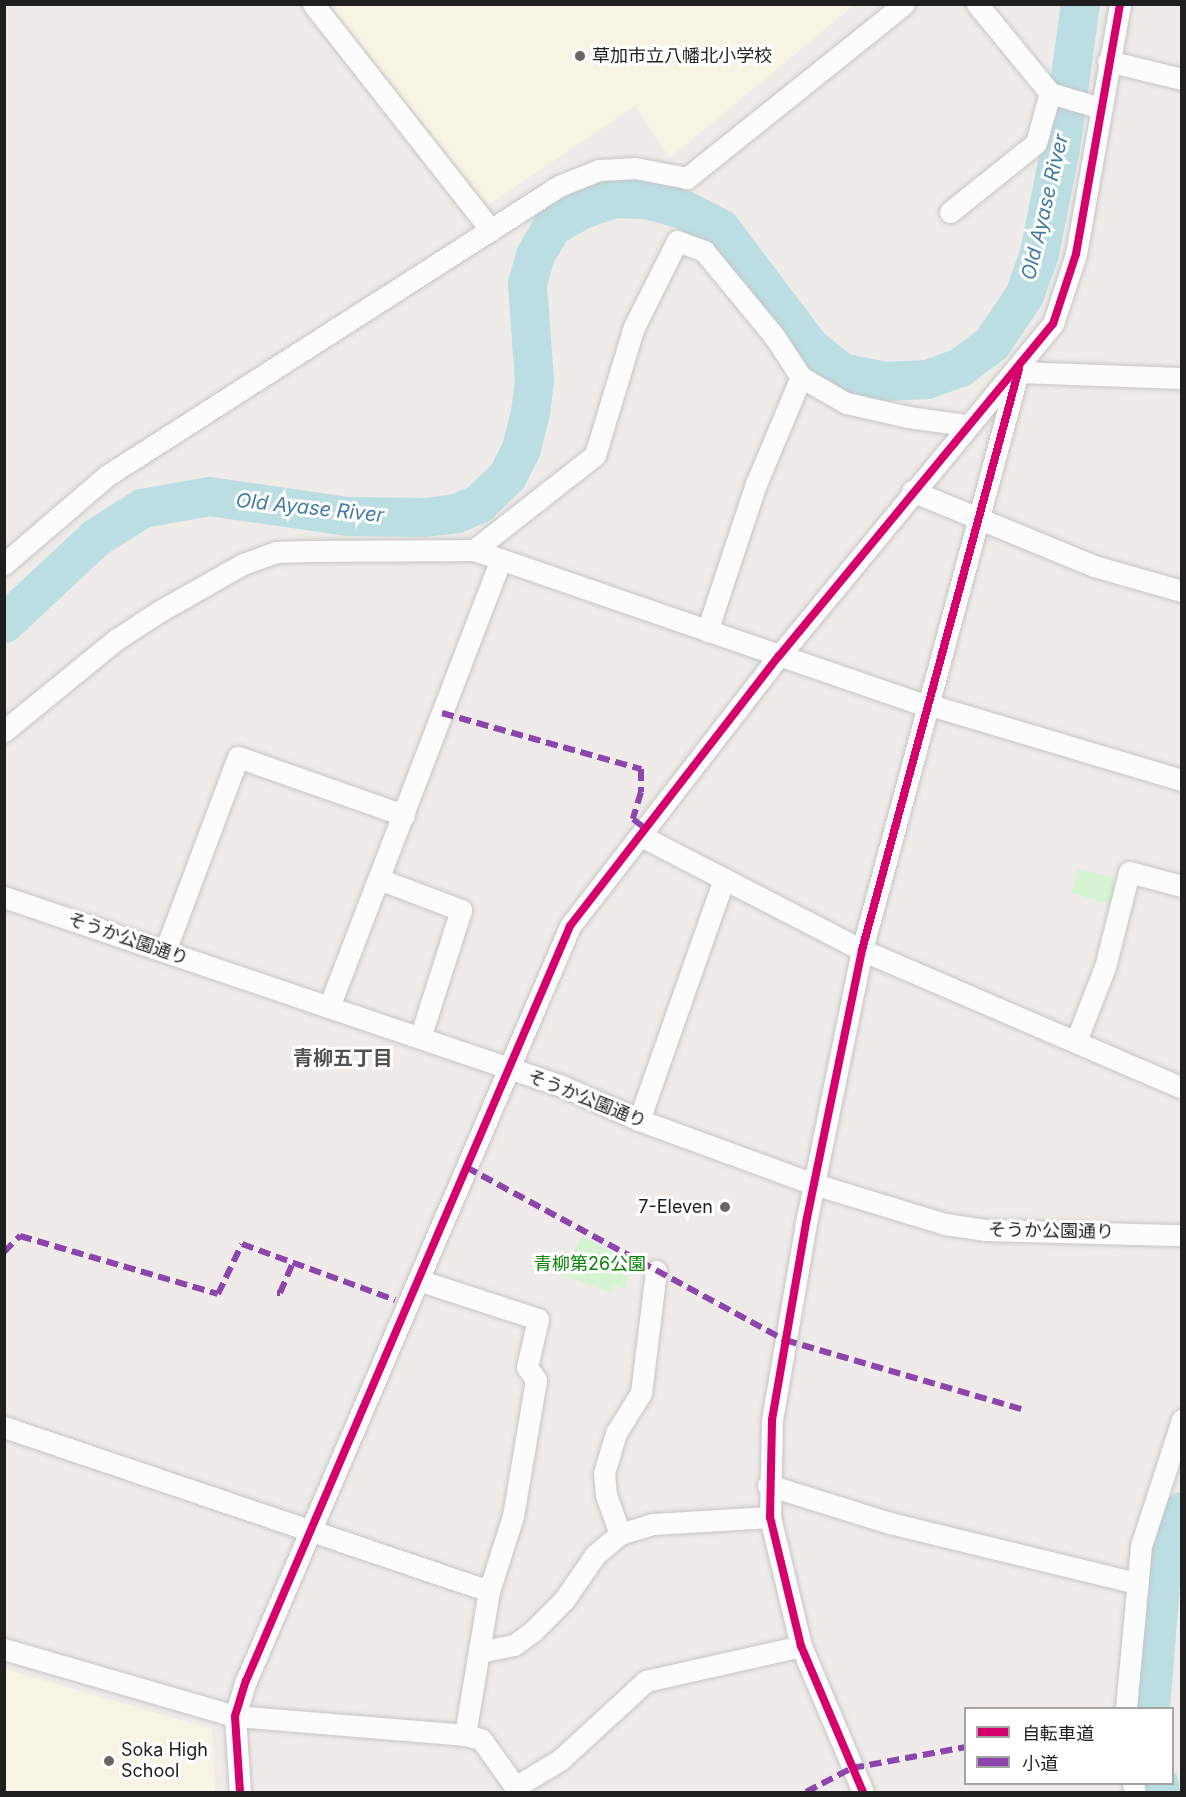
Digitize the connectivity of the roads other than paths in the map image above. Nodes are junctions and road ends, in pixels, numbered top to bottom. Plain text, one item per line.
1 (313, 4) edge
2 (904, 4) edge
3 (977, 4) edge
4 (1120, 4) edge
5 (1108, 61) junction
6 (1182, 79) edge
7 (1050, 93) junction
8 (1101, 108) junction
9 (950, 212) dead end
10 (491, 230) junction
11 (1022, 364) junction
12 (801, 377) junction
13 (1182, 378) edge
14 (966, 425) junction
15 (912, 491) junction
16 (980, 519) junction
17 (474, 550) junction
18 (500, 561) junction
19 (4, 564) edge
20 (1182, 591) edge
21 (708, 631) junction
22 (779, 656) junction
23 (929, 706) junction
24 (4, 731) edge
25 (1182, 780) edge
26 (404, 815) junction
27 (641, 836) junction
28 (379, 879) junction
29 (724, 879) junction
30 (1182, 886) edge
31 (4, 897) edge
32 (862, 950) junction
33 (165, 951) junction
34 (329, 1007) junction
35 (420, 1038) junction
36 (1076, 1041) junction
37 (509, 1068) junction
38 (1182, 1088) edge
39 (639, 1120) junction
40 (814, 1184) junction
41 (1182, 1235) edge
42 (418, 1280) junction
43 (652, 1282) dead end
44 (1182, 1420) edge
45 (4, 1427) edge
46 (768, 1485) junction
47 (770, 1517) junction
48 (309, 1532) junction
49 (620, 1534) junction
50 (1136, 1583) junction
51 (489, 1592) junction
52 (801, 1646) junction
53 (4, 1649) edge
54 (480, 1652) junction
55 (1126, 1707) edge
56 (235, 1716) junction
57 (465, 1735) junction
58 (518, 1789) edge
59 (240, 1792) edge
60 (863, 1792) edge

1 - 10 street
2 - 10 street
3 - 7 street
4 - 5 street
5 - 6 street
5 - 8 street
7 - 8 street
7 - 9 street
8 - 11 street
10 - 19 street
11 - 13 street
11 - 14 street
11 - 16 street
12 - 14 street
12 - 17 street
12 - 21 street
14 - 15 street
15 - 16 street
15 - 22 street
16 - 20 street
16 - 23 street
17 - 18 street
17 - 24 street
18 - 21 street
18 - 26 street
21 - 22 street
22 - 23 street
22 - 27 street
23 - 25 street
23 - 32 street
26 - 28 street
26 - 33 street
27 - 29 street
27 - 37 street
28 - 34 street
28 - 35 street
29 - 32 street
29 - 39 street
30 - 36 street
31 - 33 street, そうか公園通り
32 - 36 street
32 - 40 street
33 - 34 street, そうか公園通り
34 - 35 street, そうか公園通り
35 - 37 street, そうか公園通り
36 - 38 street
37 - 39 street, そうか公園通り
37 - 42 street
39 - 40 street, そうか公園通り
40 - 41 street, そうか公園通り
40 - 46 street
42 - 48 street
42 - 51 street
43 - 49 street
44 - 50 street
45 - 48 street
46 - 47 street
46 - 50 street
47 - 49 street
47 - 52 street
48 - 51 street
48 - 56 street
49 - 54 street
50 - 55 street
51 - 54 street
52 - 58 street
52 - 60 street
53 - 56 street
54 - 57 street
56 - 57 street
56 - 59 street
57 - 58 street

